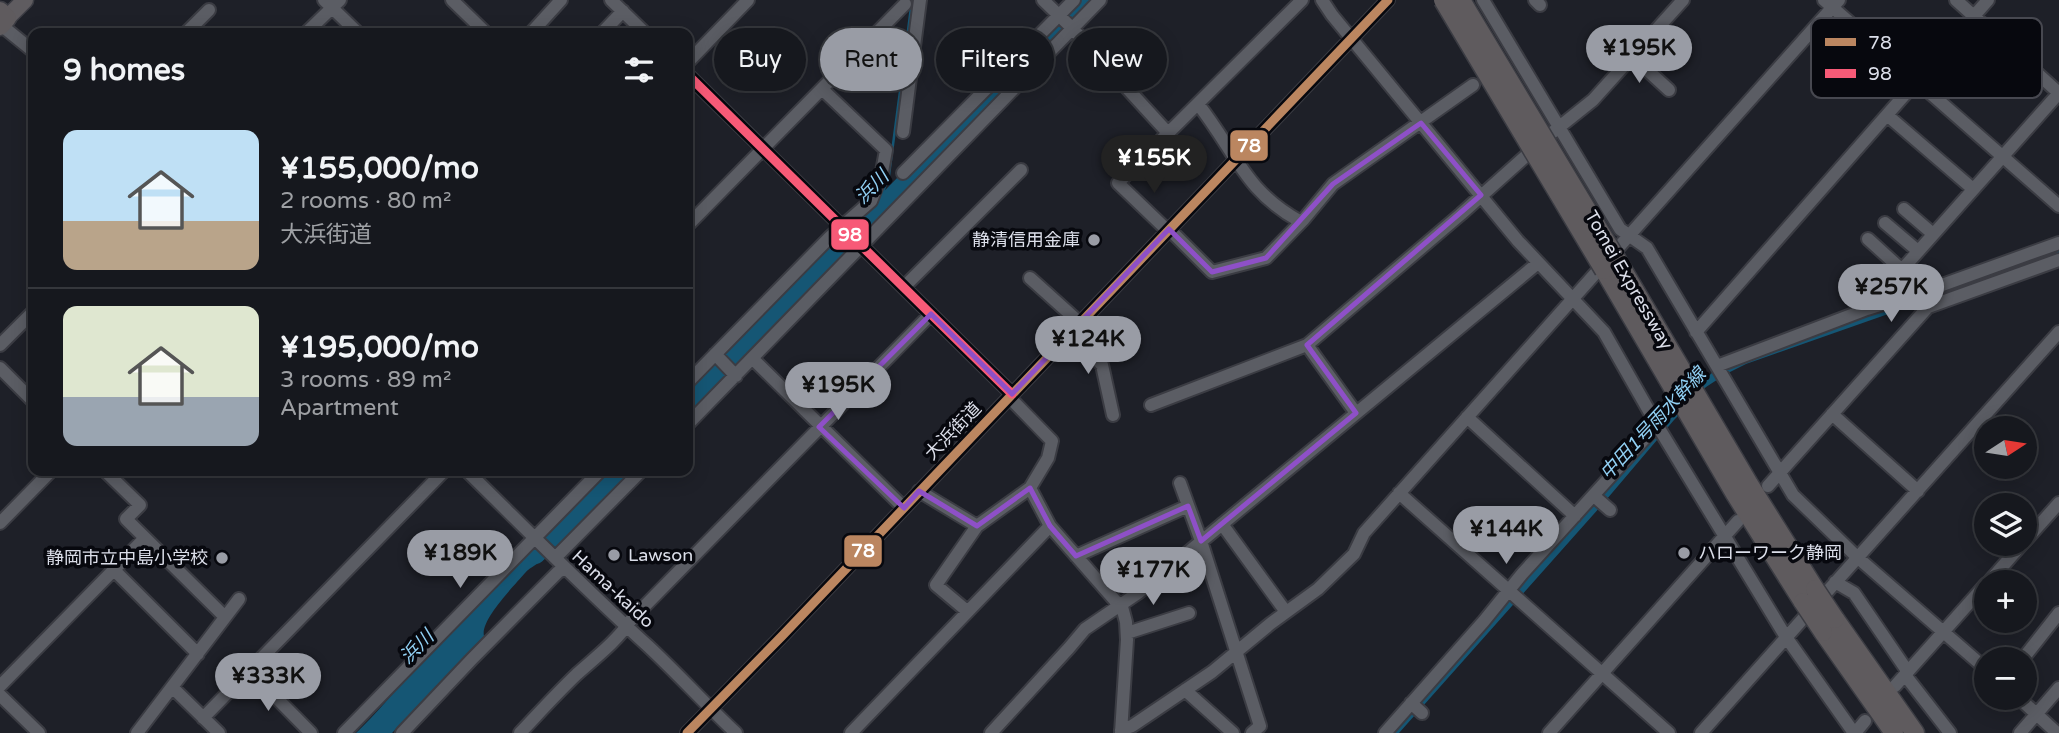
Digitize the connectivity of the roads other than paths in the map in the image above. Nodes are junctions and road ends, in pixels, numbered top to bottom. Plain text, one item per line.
1 (25, 0) edge
2 (452, 0) edge
3 (561, 0) edge
4 (611, 0) edge
5 (748, 0) edge
6 (920, 0) edge
7 (1043, 0) edge
8 (1074, 0) edge
9 (1100, 0) edge
10 (1302, 0) edge
11 (1322, 0) edge
12 (1388, 0) edge
13 (1434, 0) edge
14 (1443, 0) edge
15 (1461, 0) edge
16 (1483, 0) edge
17 (1683, 0) edge
18 (1956, 0) edge
19 (1988, 0) edge
20 (332, 3) edge
21 (1832, 3) edge
22 (905, 4) dead end
23 (209, 10) dead end
24 (623, 11) junction
25 (1059, 15) junction
26 (2, 16) edge
27 (1974, 16) joint
28 (1819, 18) edge
29 (1848, 18) edge
30 (1811, 27) edge
31 (191, 28) edge
32 (310, 28) edge
33 (354, 28) edge
34 (480, 28) edge
35 (536, 28) edge
36 (607, 28) edge
37 (640, 28) edge
38 (882, 28) edge
39 (1072, 28) joint
40 (1068, 32) edge
41 (28, 39) edge
42 (1352, 40) junction
43 (28, 45) edge
44 (1632, 56) junction
45 (693, 57) edge
46 (1482, 64) junction
47 (2042, 78) edge
48 (693, 80) edge
49 (1473, 85) dead end
50 (1669, 90) dead end
51 (820, 91) edge
52 (824, 91) edge
53 (1130, 91) edge
54 (1902, 98) edge
55 (1936, 98) edge
56 (1198, 104) junction
57 (1887, 115) junction
58 (1421, 123) junction
59 (1559, 127) junction
60 (904, 132) dead end
61 (1168, 133) junction
62 (762, 150) junction
63 (2002, 156) junction
64 (1235, 161) junction
65 (1021, 170) dead end
66 (904, 173) dead end
67 (1973, 189) junction
68 (1481, 195) junction
69 (2059, 206) edge
70 (1904, 209) dead end
71 (693, 220) edge
72 (1301, 222) junction
73 (1885, 223) dead end
74 (844, 229) junction
75 (1169, 230) junction
76 (1628, 234) junction
77 (1933, 234) junction
78 (1868, 239) dead end
79 (2059, 243) edge
80 (859, 244) junction
81 (1918, 251) junction
82 (2059, 260) edge
83 (1538, 263) junction
84 (1610, 265) junction
85 (1902, 270) junction
86 (1030, 278) dead end
87 (904, 287) junction
88 (1572, 298) junction
89 (1867, 309) junction
90 (931, 314) junction
91 (28, 317) edge
92 (1080, 323) junction
93 (1696, 332) junction
94 (2059, 332) edge
95 (1070, 333) junction
96 (0, 345) edge
97 (1307, 345) junction
98 (715, 354) junction
99 (751, 358) junction
100 (0, 368) edge
101 (1719, 370) junction
102 (736, 376) junction
103 (693, 377) edge
104 (1679, 381) junction
105 (1010, 395) junction
106 (28, 396) edge
107 (1151, 405) dead end
108 (1356, 413) junction
109 (1832, 414) junction
110 (1113, 415) dead end
111 (1467, 417) junction
112 (693, 419) edge
113 (820, 427) junction
114 (1659, 429) junction
115 (1781, 472) junction
116 (46, 476) edge
117 (109, 476) edge
118 (439, 476) edge
119 (472, 476) edge
120 (595, 476) edge
121 (636, 476) edge
122 (1180, 482) dead end
123 (1768, 486) dead end
124 (1030, 488) junction
125 (919, 491) junction
126 (1918, 491) junction
127 (1399, 493) junction
128 (2059, 503) edge
129 (1188, 506) junction
130 (904, 508) junction
131 (1738, 521) dead end
132 (0, 523) edge
133 (1575, 523) junction
134 (1222, 524) junction
135 (977, 526) junction
136 (1050, 526) junction
137 (2037, 527) edge
138 (1725, 535) junction
139 (145, 538) junction
140 (536, 539) junction
141 (1201, 541) junction
142 (1076, 556) junction
143 (2012, 556) edge
144 (553, 557) junction
145 (1857, 557) junction
146 (564, 569) junction
147 (114, 570) junction
148 (1999, 570) edge
149 (1835, 582) junction
150 (1513, 594) junction
151 (1809, 595) junction
152 (1974, 598) edge
153 (239, 599) dead end
154 (1120, 604) junction
155 (967, 611) junction
156 (1286, 612) junction
157 (1189, 613) dead end
158 (2059, 613) edge
159 (225, 617) junction
160 (1829, 625) junction
161 (626, 628) junction
162 (1944, 631) junction
163 (1127, 633) junction
164 (1786, 637) junction
165 (2032, 647) edge
166 (1237, 652) junction
167 (198, 654) junction
168 (1974, 658) edge
169 (249, 670) junction
170 (1602, 673) junction
171 (1907, 674) junction
172 (0, 686) edge
173 (172, 687) junction
174 (1895, 687) dead end
175 (1185, 690) junction
176 (0, 695) edge
177 (2057, 695) edge
178 (710, 709) junction
179 (2032, 710) edge
180 (2037, 714) junction
181 (203, 718) junction
182 (1864, 721) dead end
183 (1128, 730) edge
184 (1387, 732) edge
185 (39, 733) edge
186 (136, 733) edge
187 (219, 733) edge
188 (311, 733) edge
189 (344, 733) edge
190 (402, 733) edge
191 (520, 733) edge
192 (687, 733) edge
193 (736, 733) edge
194 (851, 733) edge
195 (991, 733) edge
196 (1233, 733) edge
197 (1252, 733) edge
198 (1549, 733) edge
199 (1669, 733) edge
200 (1701, 733) edge
201 (1854, 733) edge
202 (1894, 733) edge
203 (1915, 733) edge
204 (1950, 733) edge
205 (2020, 733) edge
206 (2057, 733) edge

1 - 26 main road
2 - 34 street
3 - 35 street
4 - 24 street
5 - 45 street
6 - 60 street
7 - 25 street
8 - 25 street
9 - 39 street
10 - 56 street
11 - 42 street
12 - 42 street, 大浜街道
13 - 46 highway, bridge
14 - 46 highway, Tomei Expressway, bridge
15 - 84 highway, Tomei Expressway, bridge
16 - 59 street
17 - 44 street
18 - 27 street
19 - 27 street
20 - 32 street
20 - 33 street
21 - 28 street
21 - 29 street
22 - 38 street
23 - 31 street
24 - 36 street
24 - 37 street
25 - 39 street
25 - 66 street
26 - 41 street
26 - 43 street
30 - 76 street
40 - 80 street
42 - 58 street
42 - 64 street, 大浜街道
44 - 50 street
44 - 59 street
46 - 84 highway, Tomei Expressway, bridge
47 - 63 street
48 - 62 street
49 - 58 street
51 - 62 street
52 - 74 street
53 - 61 street
54 - 57 street
55 - 63 street
56 - 61 street
56 - 64 street
57 - 67 street
57 - 93 street
58 - 68 street
58 - 72 street
59 - 68 street
59 - 76 street
61 - 75 street
62 - 71 street
62 - 74 street
63 - 67 street
63 - 69 street
64 - 72 street
64 - 75 street, 大浜街道
65 - 87 street
67 - 77 street
68 - 83 street
68 - 97 street
70 - 77 street
72 - 75 street
73 - 81 street
74 - 80 street
74 - 98 street
75 - 92 street, 大浜街道
76 - 88 street
76 - 93 street
77 - 81 street
78 - 85 street
79 - 89 street
80 - 87 street
80 - 99 street
81 - 85 street
82 - 109 street
83 - 88 street
83 - 108 street
84 - 104 highway, Tomei Expressway
85 - 89 street
86 - 92 street
87 - 90 street
88 - 111 street
88 - 114 street
89 - 101 street
90 - 105 street
90 - 113 street
91 - 96 street
92 - 95 street, 大浜街道
93 - 101 street
94 - 126 street
95 - 105 street, 大浜街道
95 - 110 street
97 - 107 street
97 - 108 street
98 - 102 street
98 - 103 street
99 - 102 street
99 - 113 street
100 - 106 street
101 - 115 street
102 - 112 street
104 - 151 highway, Tomei Expressway
104 - 151 highway, Tomei Expressway
105 - 124 street
105 - 125 street, 大浜街道
108 - 134 street
109 - 115 street
109 - 126 street
111 - 127 street
111 - 133 street
113 - 130 street
113 - 161 street
114 - 133 street
114 - 138 street
115 - 123 street
115 - 145 street
116 - 132 street
117 - 139 street
118 - 169 street
119 - 140 street, Hama-kaido
120 - 140 street
121 - 144 street
122 - 129 street
124 - 135 street
124 - 136 street
125 - 130 street, 大浜街道
125 - 135 street
126 - 145 street
127 - 150 street
127 - 156 street
128 - 137 street
129 - 141 street
129 - 142 street
130 - 178 street, 大浜街道
131 - 138 street
133 - 150 street
134 - 141 street
134 - 156 street
135 - 155 street
136 - 142 street
136 - 155 street
138 - 164 street
138 - 170 street
139 - 147 street
139 - 159 street
140 - 144 street, Hama-kaido
140 - 189 street
141 - 154 street
141 - 166 street
142 - 154 street
143 - 148 street
144 - 146 street, Hama-kaido
145 - 149 street
145 - 162 street
146 - 161 street, Hama-kaido
146 - 190 street
147 - 167 street
147 - 172 street
149 - 164 street
149 - 171 street
150 - 170 street
150 - 184 street
151 - 160 highway, Tomei Expressway, bridge
152 - 162 street
153 - 159 street
154 - 163 street
154 - 195 street
155 - 194 street
156 - 166 street
157 - 163 street
158 - 165 street
159 - 167 street
160 - 202 highway, Tomei Expressway
160 - 203 highway, Tomei Expressway
161 - 178 street, Hama-kaido
161 - 191 street
162 - 168 street
162 - 171 street
163 - 183 street
164 - 200 street
164 - 201 street
166 - 175 street
166 - 197 street
167 - 173 street
169 - 181 street
169 - 188 street
170 - 198 street
170 - 199 street
171 - 174 street
171 - 204 street
173 - 181 street
173 - 186 street
175 - 183 street
175 - 196 street
176 - 185 street
177 - 180 street
178 - 192 street, 大浜街道
178 - 193 street, Hama-kaido
179 - 180 street
180 - 205 street
180 - 206 street
181 - 187 street
182 - 201 street

